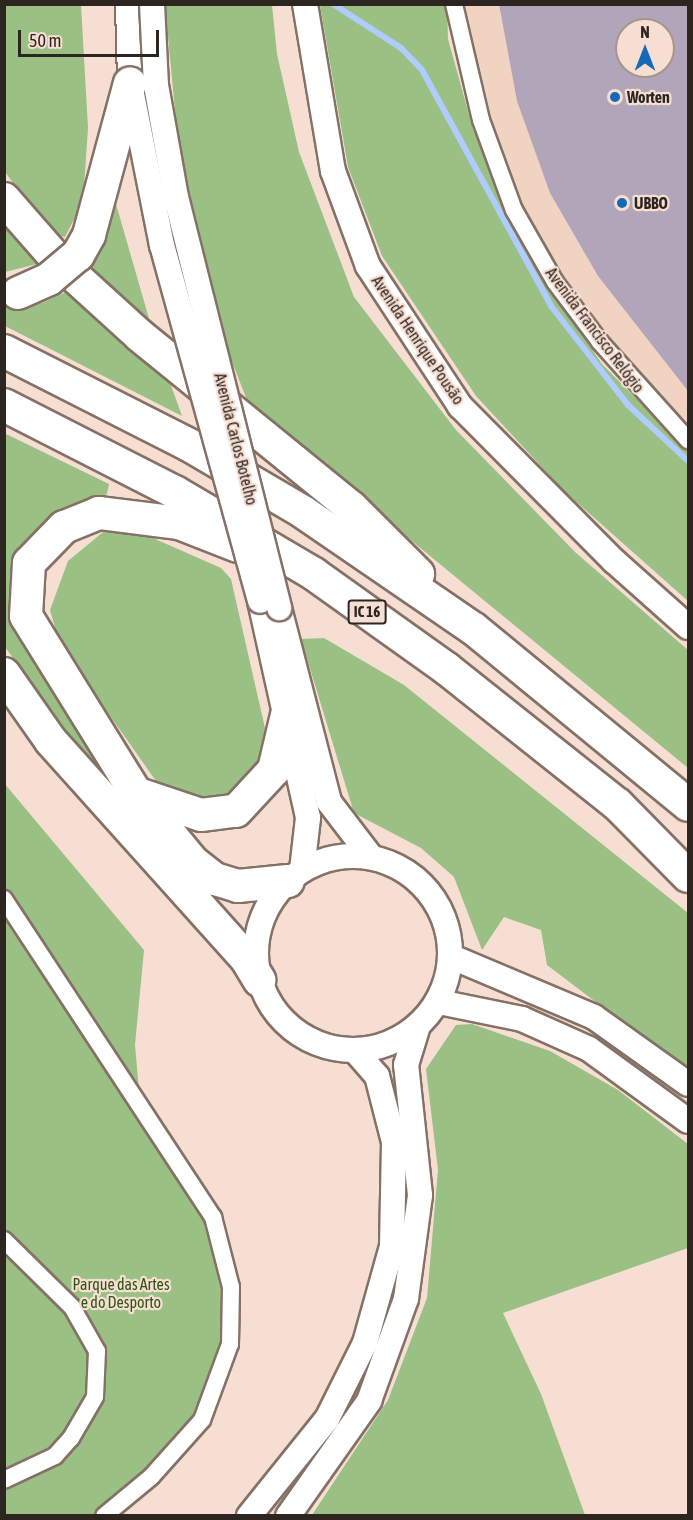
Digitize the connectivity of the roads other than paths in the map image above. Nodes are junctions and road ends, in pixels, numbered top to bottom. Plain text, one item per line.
1 (128, 4) edge
2 (153, 4) edge
3 (304, 4) edge
4 (454, 4) edge
5 (130, 83) junction
6 (4, 199) edge
7 (11, 293) edge
8 (4, 351) edge
9 (4, 405) edge
10 (688, 440) edge
11 (314, 574) junction
12 (269, 605) junction
13 (688, 627) edge
14 (474, 630) junction
15 (4, 674) edge
16 (287, 715) junction
17 (135, 792) junction
18 (688, 805) edge
19 (371, 857) junction
20 (295, 875) junction
21 (688, 876) edge
22 (4, 899) edge
23 (452, 957) junction
24 (259, 980) junction
25 (439, 1002) junction
26 (417, 1028) junction
27 (355, 1051) junction
28 (688, 1084) edge
29 (688, 1121) edge
30 (4, 1240) edge
31 (4, 1480) edge
32 (104, 1515) edge
33 (249, 1515) edge
34 (288, 1515) edge

1 - 5 main road, Avenida Carlos Botelho
2 - 12 main road, Avenida Carlos Botelho, bridge
3 - 13 main road, Avenida Henrique Pousão
4 - 10 street, Avenida Francisco Relógio
5 - 7 highway, bridge
5 - 12 main road, Avenida Carlos Botelho, bridge
6 - 14 highway
8 - 14 highway
9 - 11 highway, IC 16
11 - 17 highway
11 - 21 highway, IC 16
12 - 16 main road, Avenida Carlos Botelho
12 - 19 main road, Avenida Carlos Botelho
14 - 18 highway
15 - 24 highway
16 - 17 highway
16 - 20 main road, Avenida Carlos Botelho
17 - 20 highway
19 - 20 main road
19 - 23 main road
20 - 24 main road
22 - 32 street
23 - 25 main road
23 - 28 main road
24 - 27 main road
25 - 26 main road
25 - 29 main road
26 - 27 main road
26 - 34 main road
27 - 33 main road
30 - 31 street

